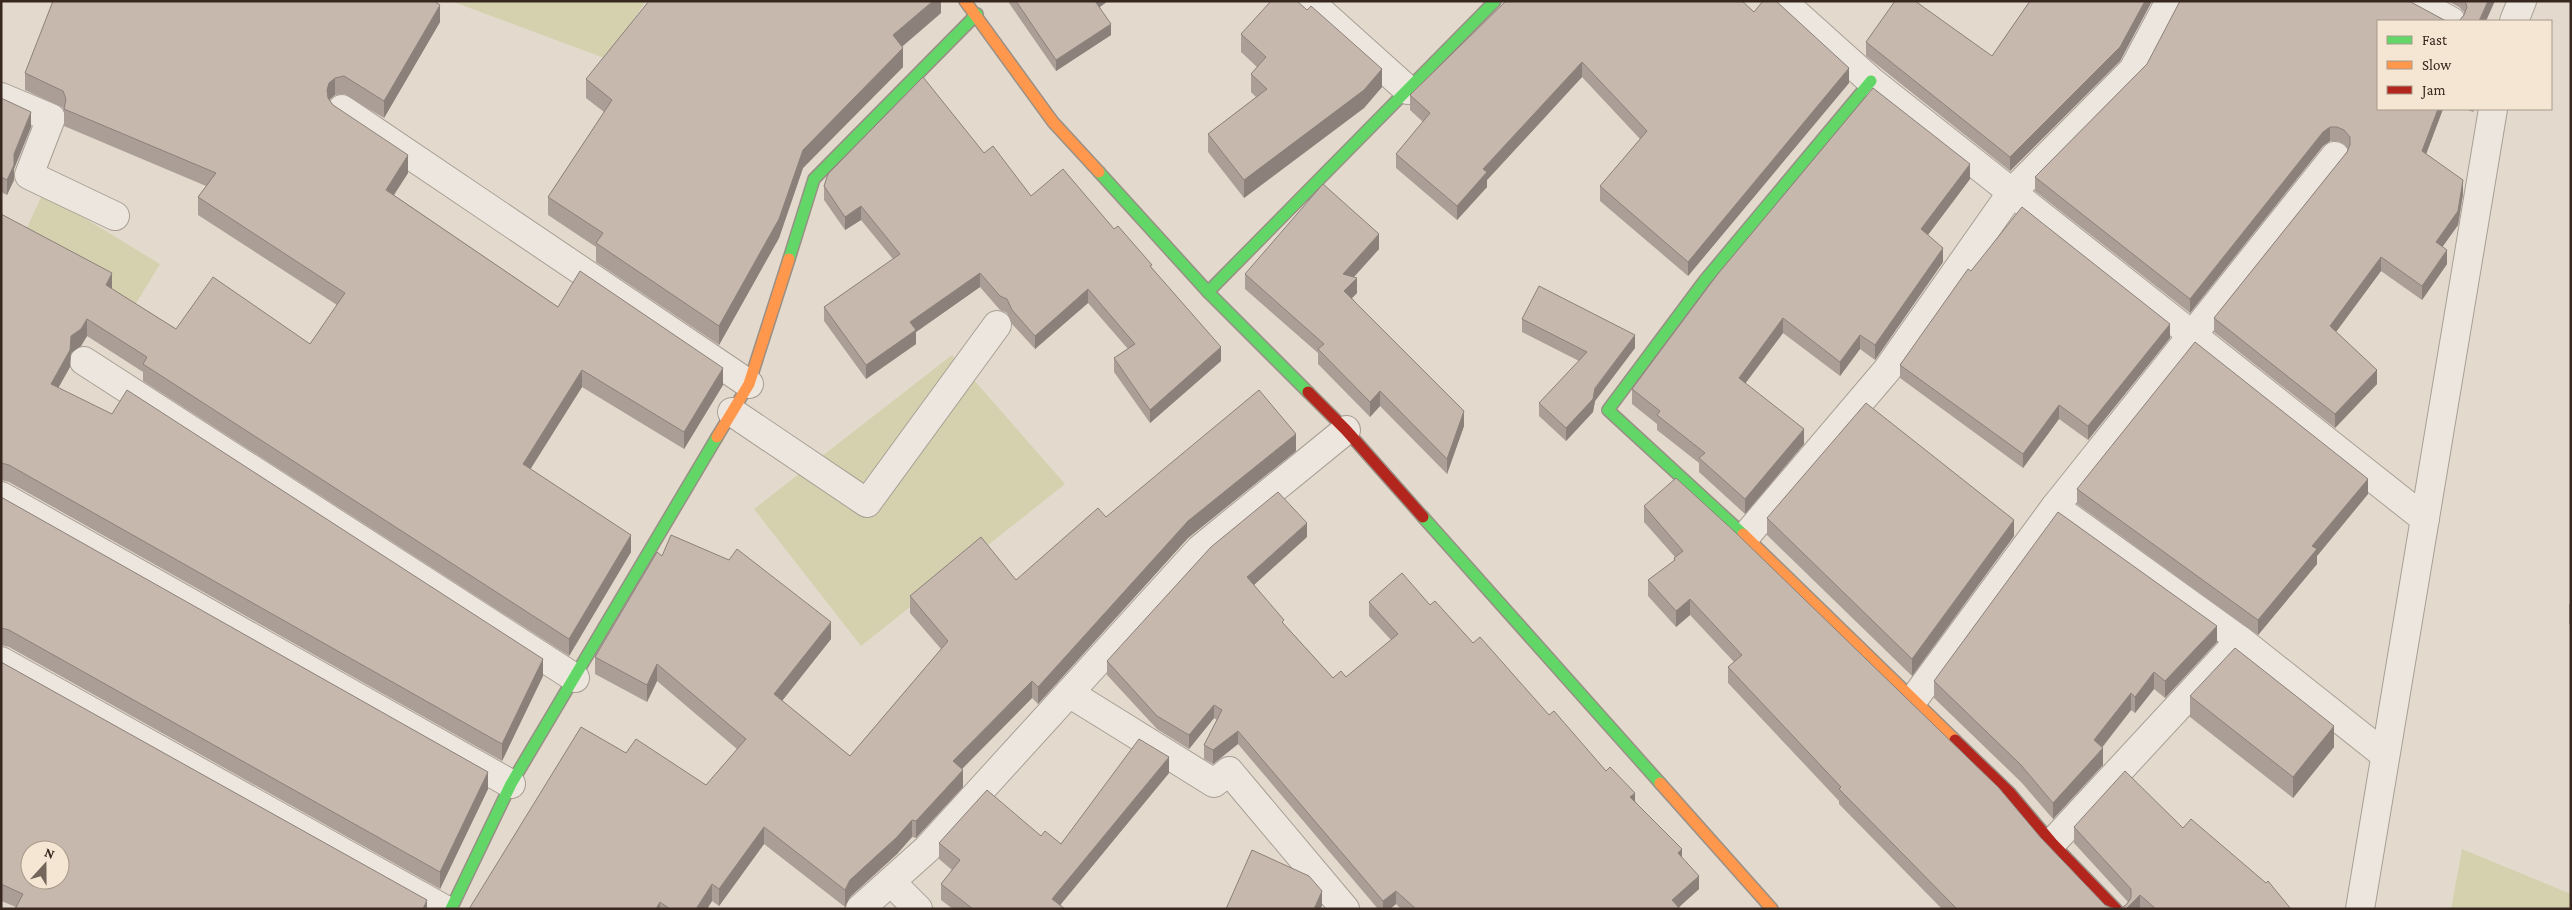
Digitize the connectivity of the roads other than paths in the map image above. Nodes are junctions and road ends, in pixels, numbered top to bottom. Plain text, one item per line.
1 (966, 1) edge
2 (1309, 1) edge
3 (1495, 1) edge
4 (1782, 1) edge
5 (2170, 1) edge
6 (2415, 1) edge
7 (2522, 1) edge
8 (977, 14) junction
9 (2449, 20) edge
10 (2514, 20) edge
11 (1871, 81) junction
12 (1408, 90) junction
13 (1, 98) edge
14 (342, 108) edge
15 (2492, 110) edge
16 (2335, 156) dead end
17 (2012, 192) junction
18 (115, 216) dead end
19 (1208, 292) junction
20 (997, 326) dead end
21 (2193, 335) junction
22 (84, 361) dead end
23 (749, 384) junction
24 (732, 412) junction
25 (1346, 430) junction
26 (1, 496) edge
27 (2055, 507) junction
28 (2424, 519) junction
29 (1746, 536) junction
30 (2240, 640) junction
31 (1, 661) edge
32 (575, 678) junction
33 (1069, 693) junction
34 (1914, 699) junction
35 (2385, 755) junction
36 (511, 784) junction
37 (2052, 843) junction
38 (891, 882) junction
39 (444, 909) edge
40 (451, 909) edge
41 (860, 909) edge
42 (918, 909) edge
43 (1345, 909) edge
44 (1772, 909) edge
45 (2116, 909) edge
46 (2360, 909) edge

1 - 8 street
2 - 12 street
3 - 12 street
4 - 11 street
5 - 17 street
6 - 9 street
7 - 10 street
8 - 19 street
8 - 23 street
11 - 17 street
11 - 29 street
12 - 19 street
13 - 18 street
14 - 23 street
15 - 28 street
16 - 21 street
17 - 21 street
17 - 29 street
19 - 25 street
20 - 24 street
21 - 27 street
21 - 28 street
22 - 32 street
23 - 24 street
24 - 32 street
25 - 33 street
25 - 44 street
26 - 36 street
27 - 30 street
27 - 34 street
28 - 35 street
29 - 34 street
30 - 35 street
30 - 37 street
31 - 39 street
32 - 36 street
33 - 38 street
33 - 43 street
34 - 37 street
35 - 46 street
36 - 40 street
37 - 45 street
38 - 41 street
38 - 42 street

